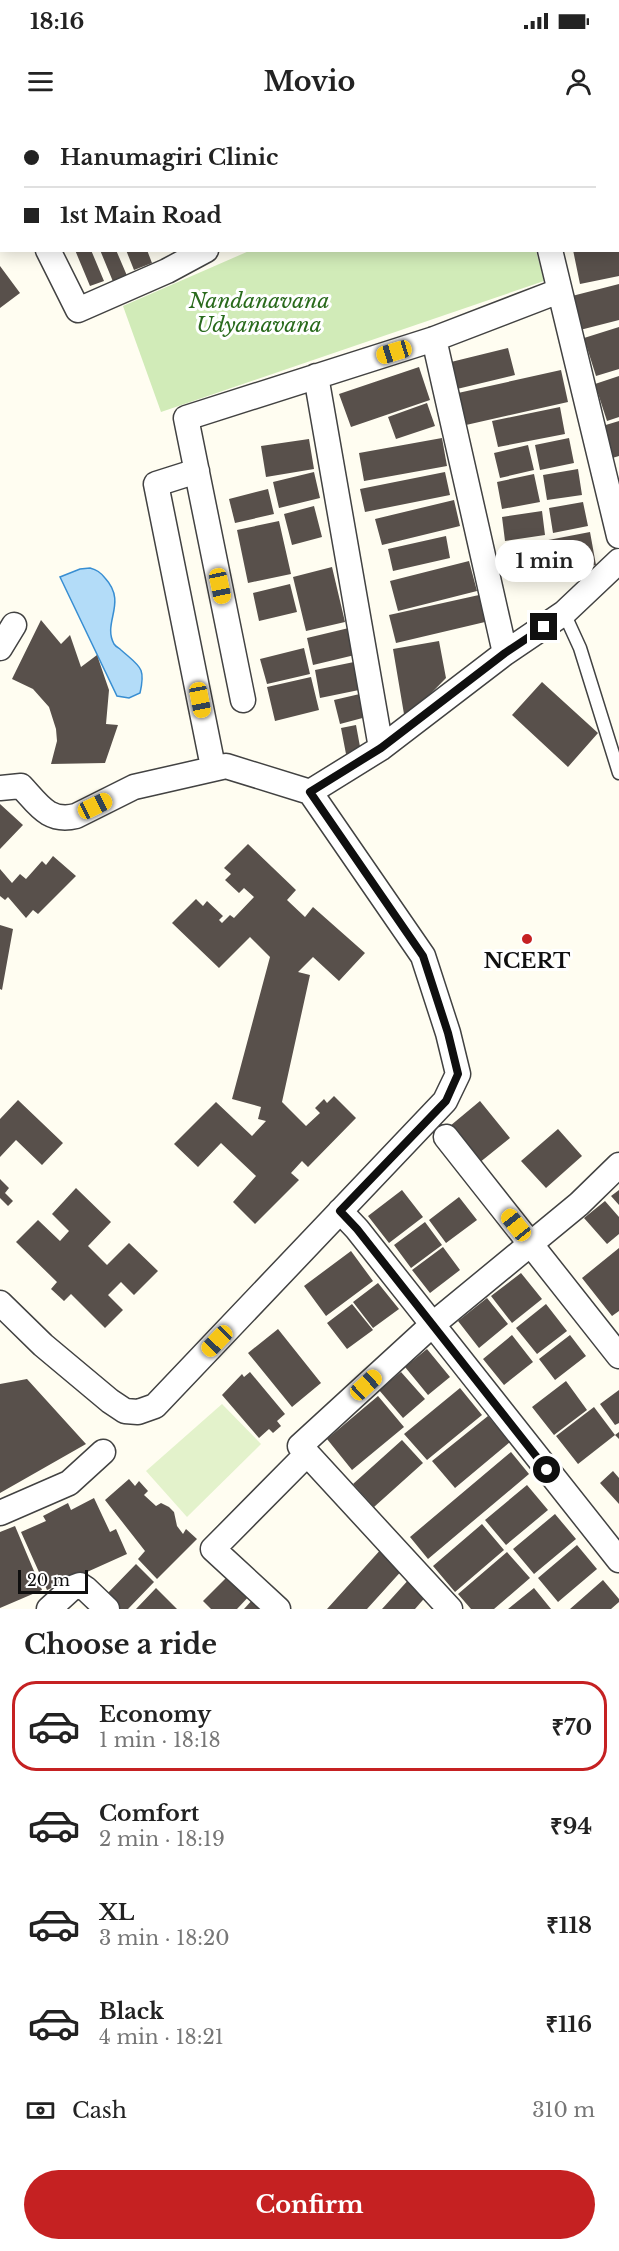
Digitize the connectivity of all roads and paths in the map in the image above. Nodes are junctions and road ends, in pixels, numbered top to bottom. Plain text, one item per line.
1 (49, 252) edge
2 (198, 252) edge
3 (550, 252) edge
4 (163, 261) edge
5 (559, 291) junction
6 (434, 339) junction
7 (316, 376) junction
8 (197, 471) junction
9 (619, 536) edge
10 (619, 561) edge
11 (564, 614) junction
12 (14, 626) dead end
13 (0, 648) edge
14 (505, 653) junction
15 (243, 700) dead end
16 (381, 748) junction
17 (213, 767) junction
18 (619, 773) edge
19 (0, 788) edge
20 (310, 792) junction
21 (446, 1137) dead end
22 (619, 1165) edge
23 (374, 1177) junction
24 (340, 1211) junction
25 (531, 1242) junction
26 (272, 1261) dead end
27 (0, 1303) edge
28 (432, 1324) junction
29 (615, 1342) edge
30 (104, 1452) dead end
31 (307, 1454) junction
32 (0, 1513) edge
33 (619, 1560) edge
34 (49, 1609) edge
35 (107, 1609) edge
36 (278, 1609) edge
37 (450, 1609) edge

1 - 4 street
2 - 4 street
3 - 5 street
5 - 6 street
5 - 9 street
6 - 7 street
6 - 14 street
7 - 8 street
7 - 16 street
8 - 15 street
8 - 17 street
10 - 11 street
11 - 14 street
11 - 18 lane
12 - 13 street
14 - 16 street
16 - 20 street
17 - 19 street
17 - 20 street
20 - 23 street
21 - 25 street
22 - 25 street
23 - 24 street
23 - 26 street
24 - 27 street
24 - 28 street
25 - 28 street
25 - 29 street
28 - 31 street
28 - 33 street
30 - 32 street
31 - 36 street
31 - 37 street
34 - 35 street

